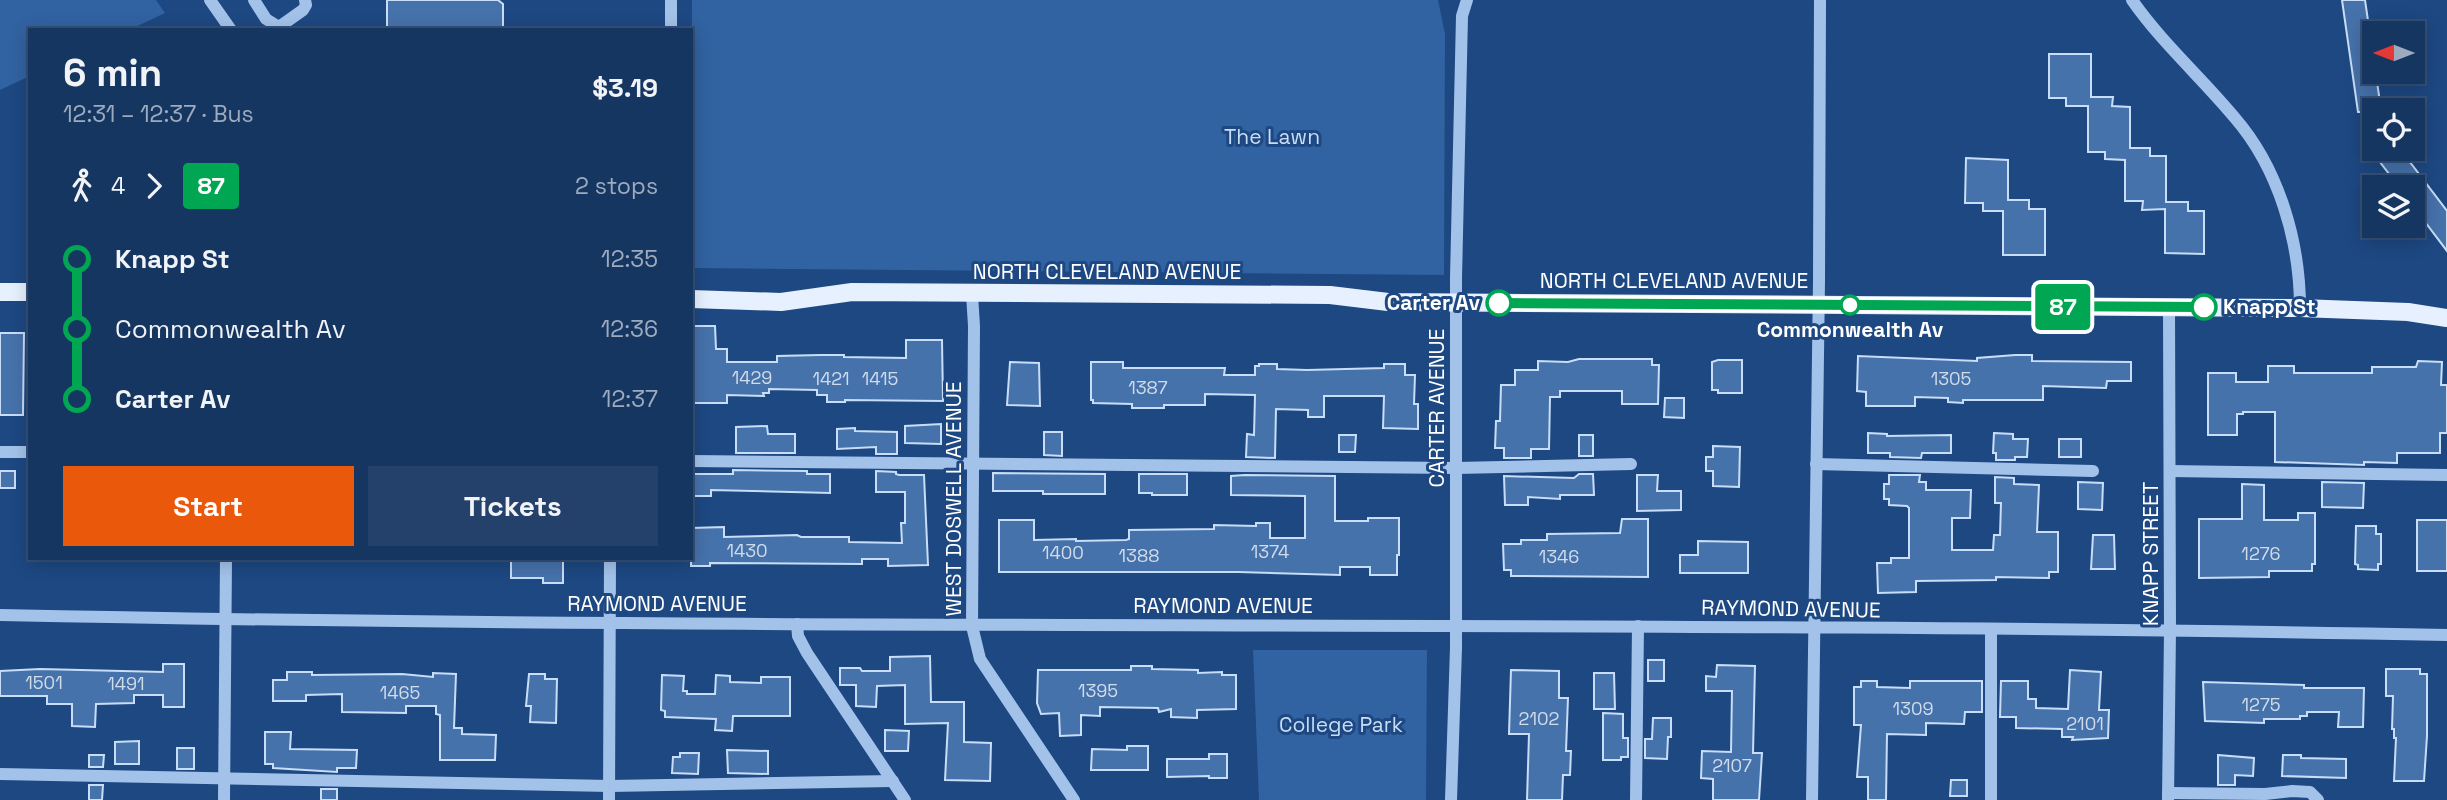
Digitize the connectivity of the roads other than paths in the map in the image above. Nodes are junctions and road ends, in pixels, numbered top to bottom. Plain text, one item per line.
1 (210, 0) edge
2 (254, 0) edge
3 (305, 0) edge
4 (671, 0) edge
5 (1457, 0) edge
6 (1467, 0) edge
7 (1820, 0) edge
8 (2132, 0) edge
9 (1462, 16) junction
10 (230, 28) edge
11 (671, 28) edge
12 (0, 292) edge
13 (28, 292) edge
14 (972, 294) junction
15 (693, 299) edge
16 (1456, 302) junction
17 (1819, 305) junction
18 (2169, 307) junction
19 (2300, 308) junction
20 (2447, 318) edge
21 (0, 452) edge
22 (28, 452) edge
23 (693, 461) edge
24 (973, 463) junction
25 (1631, 464) dead end
26 (1816, 464) junction
27 (1456, 468) junction
28 (2093, 471) dead end
29 (2170, 471) junction
30 (2447, 475) edge
31 (226, 560) edge
32 (610, 560) edge
33 (0, 615) edge
34 (226, 620) junction
35 (610, 624) junction
36 (797, 624) junction
37 (1456, 625) junction
38 (972, 626) junction
39 (1637, 626) junction
40 (1814, 628) junction
41 (1991, 630) junction
42 (2170, 630) junction
43 (2447, 635) edge
44 (0, 774) edge
45 (224, 778) junction
46 (893, 781) junction
47 (610, 786) junction
48 (2168, 797) edge
49 (224, 800) edge
50 (609, 800) edge
51 (905, 800) edge
52 (1074, 800) edge
53 (1451, 800) edge
54 (1636, 800) edge
55 (1812, 800) edge
56 (1991, 800) edge
57 (2318, 800) edge

1 - 10 street
2 - 3 street
4 - 11 street
5 - 9 street, CARTER AVENUE
6 - 9 street, CARTER AVENUE
7 - 17 street
8 - 19 street
9 - 16 street, CARTER AVENUE
12 - 13 main road
14 - 15 main road, NORTH CLEVELAND AVENUE
14 - 16 main road, NORTH CLEVELAND AVENUE
14 - 24 street, WEST DOSWELL AVENUE
16 - 17 main road, NORTH CLEVELAND AVENUE
16 - 27 street, CARTER AVENUE
17 - 18 main road, NORTH CLEVELAND AVENUE
17 - 26 street
18 - 19 main road, NORTH CLEVELAND AVENUE
18 - 29 street, KNAPP STREET
19 - 20 main road, NORTH CLEVELAND AVENUE
21 - 22 street
23 - 24 street
24 - 27 street
24 - 38 street, WEST DOSWELL AVENUE
25 - 27 street
26 - 28 street
26 - 40 street
27 - 37 street, CARTER AVENUE
29 - 30 street
29 - 42 street, KNAPP STREET
31 - 34 street
32 - 35 street
33 - 34 street, RAYMOND AVENUE
34 - 35 street, RAYMOND AVENUE
34 - 45 street
35 - 36 street, RAYMOND AVENUE
35 - 47 street
36 - 38 street, RAYMOND AVENUE
36 - 46 street
37 - 38 street, RAYMOND AVENUE
37 - 39 street, RAYMOND AVENUE
37 - 53 street, CARTER AVENUE
38 - 52 street, WEST DOSWELL AVENUE
39 - 40 street, RAYMOND AVENUE
39 - 54 street
40 - 41 street, RAYMOND AVENUE
40 - 55 street
41 - 42 street, RAYMOND AVENUE
41 - 56 street
42 - 43 street, RAYMOND AVENUE
42 - 48 street, KNAPP STREET
44 - 45 street
45 - 47 street
45 - 49 street
46 - 47 street
46 - 51 street
47 - 50 street
48 - 57 street

